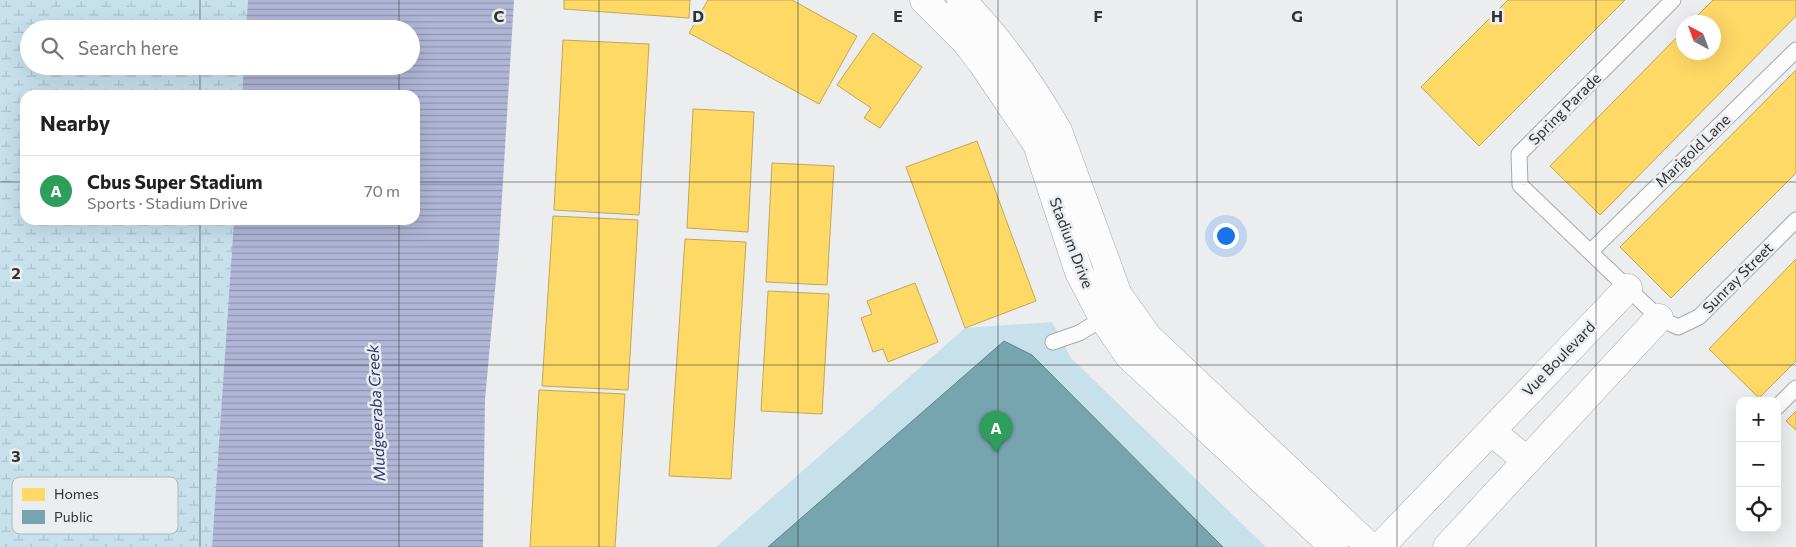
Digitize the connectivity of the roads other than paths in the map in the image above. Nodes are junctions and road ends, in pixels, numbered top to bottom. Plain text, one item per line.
1 (924, 0) edge
2 (961, 0) edge
3 (1673, 0) edge
4 (1796, 50) edge
5 (1796, 220) edge
6 (1590, 252) junction
7 (1628, 288) junction
8 (1114, 312) junction
9 (1659, 318) junction
10 (1053, 342) dead end
11 (1796, 388) edge
12 (1781, 403) edge
13 (1491, 431) junction
14 (1527, 461) junction
15 (1334, 547) edge
16 (1370, 547) edge
17 (1380, 547) edge
18 (1447, 547) edge

1 - 8 street, Stadium Drive
2 - 8 street, Stadium Drive
3 - 6 lane, Spring Parade
4 - 6 lane, Marigold Lane
5 - 9 lane, Sunray Street
6 - 7 lane, Spring Parade
7 - 9 lane, Sunray Street
7 - 13 street, Vue Boulevard
8 - 10 lane
8 - 15 street, Stadium Drive
8 - 16 street, Stadium Drive
9 - 14 street
11 - 12 lane
13 - 14 street
13 - 17 street, Vue Boulevard
14 - 18 street

